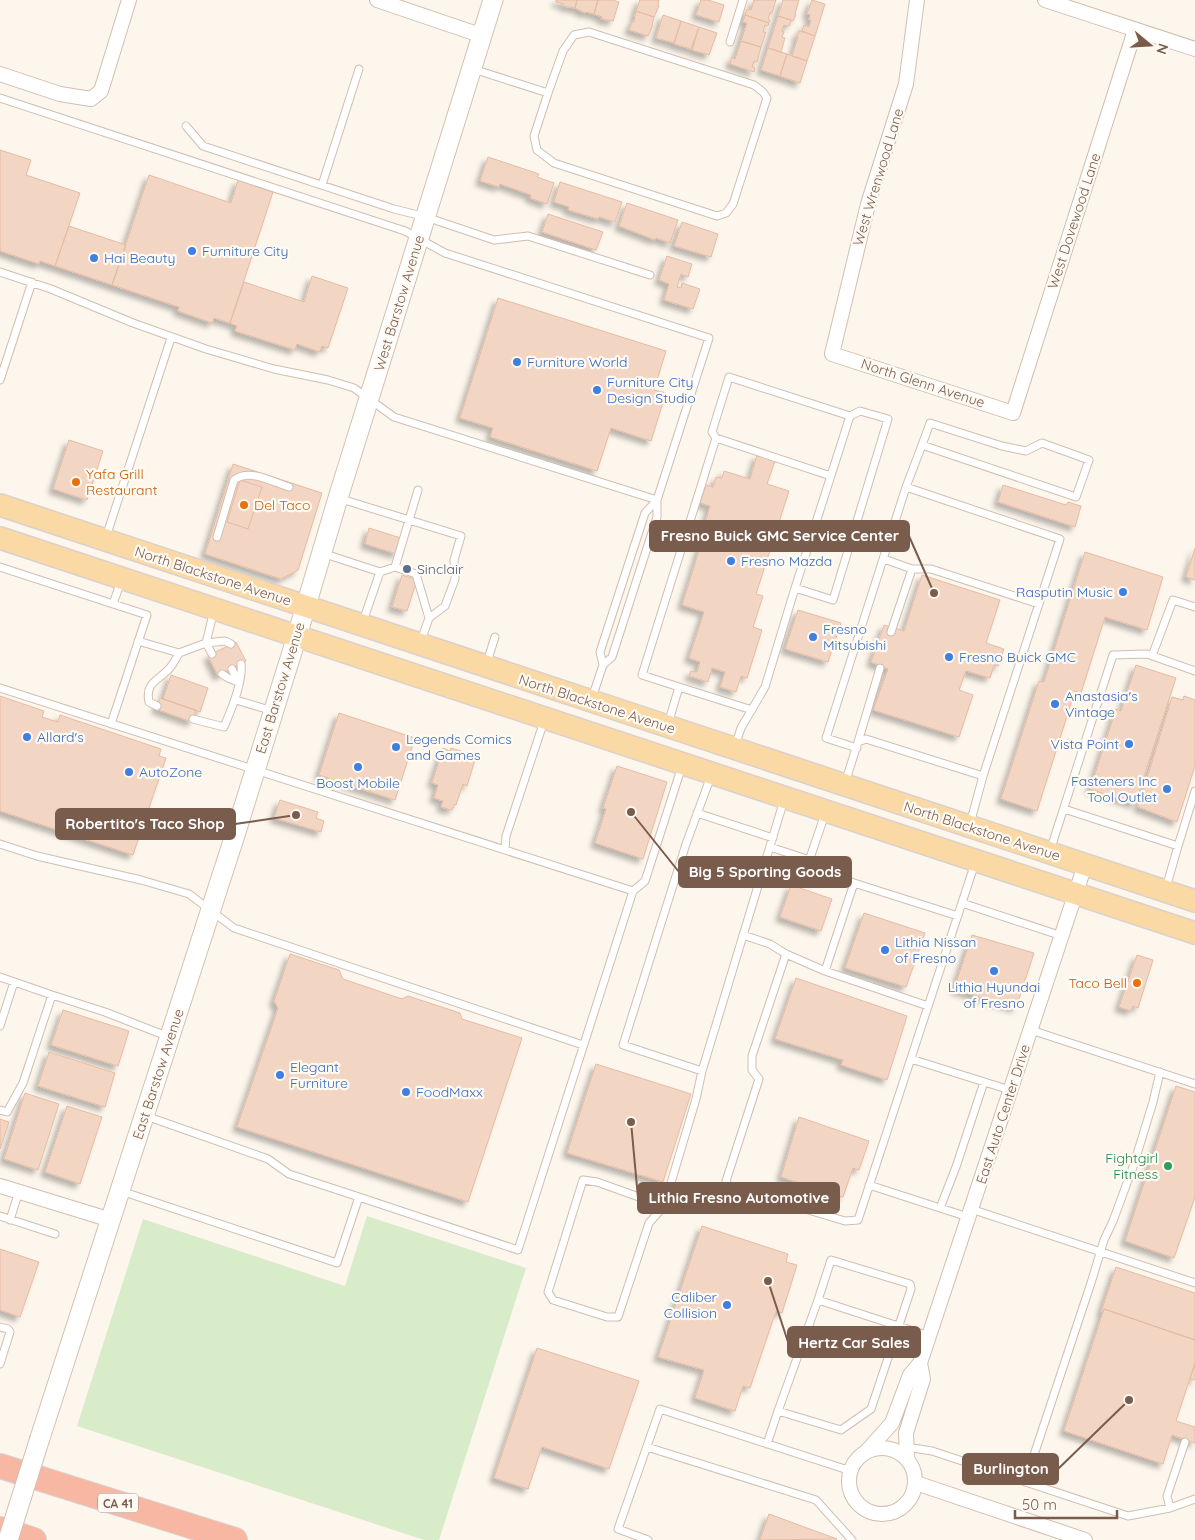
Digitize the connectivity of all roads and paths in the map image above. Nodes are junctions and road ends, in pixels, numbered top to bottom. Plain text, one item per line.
1 (129, 0) edge
2 (377, 0) edge
3 (493, 0) edge
4 (743, 0) edge
5 (917, 0) edge
6 (1046, 0) edge
7 (1135, 30) junction
8 (482, 36) junction
9 (730, 42) dead end
10 (1195, 49) edge
11 (359, 69) dead end
12 (472, 69) junction
13 (0, 74) edge
14 (548, 94) junction
15 (0, 98) edge
16 (186, 126) dead end
17 (322, 185) junction
18 (426, 217) junction
19 (419, 240) junction
20 (0, 272) edge
21 (650, 275) dead end
22 (32, 282) junction
23 (171, 338) junction
24 (832, 354) joint
25 (0, 380) edge
26 (369, 399) junction
27 (1013, 412) joint
28 (850, 416) junction
29 (716, 438) junction
30 (922, 445) junction
31 (831, 476) junction
32 (289, 487) dead end
33 (906, 487) junction
34 (418, 490) dead end
35 (338, 498) junction
36 (657, 500) junction
37 (0, 506) edge
38 (408, 519) junction
39 (218, 537) dead end
40 (0, 538) edge
41 (105, 540) junction
42 (322, 552) junction
43 (884, 559) junction
44 (0, 567) edge
45 (395, 567) junction
46 (912, 568) junction
47 (380, 572) junction
48 (122, 578) junction
49 (795, 588) junction
50 (113, 604) junction
51 (1039, 604) junction
52 (305, 606) junction
53 (1195, 607) edge
54 (214, 609) junction
55 (429, 618) junction
56 (361, 625) junction
57 (891, 632) dead end
58 (297, 636) junction
59 (495, 637) dead end
60 (138, 641) junction
61 (218, 641) junction
62 (206, 643) junction
63 (231, 644) dead end
64 (419, 645) junction
65 (222, 649) dead end
66 (179, 653) junction
67 (212, 654) dead end
68 (1152, 656) junction
69 (241, 664) dead end
70 (603, 665) junction
71 (486, 666) junction
72 (880, 668) dead end
73 (232, 669) dead end
74 (1195, 671) edge
75 (222, 674) dead end
76 (238, 682) junction
77 (679, 687) junction
78 (0, 688) edge
79 (236, 700) junction
80 (591, 701) junction
81 (158, 706) dead end
82 (752, 710) junction
83 (274, 711) junction
84 (194, 718) dead end
85 (545, 718) junction
86 (111, 724) junction
87 (667, 727) junction
88 (858, 745) junction
89 (734, 749) junction
90 (683, 764) junction
91 (255, 770) junction
92 (712, 773) junction
93 (983, 776) junction
94 (845, 785) junction
95 (1195, 790) edge
96 (785, 797) junction
97 (1064, 809) junction
98 (826, 811) junction
99 (697, 813) junction
100 (969, 826) junction
101 (773, 838) junction
102 (0, 844) edge
103 (1178, 846) junction
104 (770, 847) junction
105 (505, 850) junction
106 (1050, 853) junction
107 (810, 860) junction
108 (976, 861) junction
109 (1085, 865) junction
110 (854, 883) junction
111 (633, 891) junction
112 (1165, 891) junction
113 (1076, 894) junction
114 (1195, 901) edge
115 (962, 903) junction
116 (211, 911) junction
117 (958, 916) junction
118 (1195, 933) edge
119 (743, 935) junction
120 (1062, 936) junction
121 (786, 954) junction
122 (825, 971) junction
123 (0, 978) edge
124 (14, 982) junction
125 (52, 995) junction
126 (928, 1006) junction
127 (0, 1026) edge
128 (1031, 1030) junction
129 (170, 1038) junction
130 (583, 1045) junction
131 (911, 1059) junction
132 (702, 1071) junction
133 (1160, 1072) junction
134 (984, 1082) junction
135 (1195, 1084) edge
136 (1010, 1090) junction
137 (0, 1110) edge
138 (145, 1116) junction
139 (869, 1185) junction
140 (0, 1186) edge
141 (121, 1191) junction
142 (19, 1192) junction
143 (359, 1198) junction
144 (664, 1206) junction
145 (940, 1208) junction
146 (970, 1213) junction
147 (0, 1216) edge
148 (10, 1220) junction
149 (111, 1220) junction
150 (55, 1234) dead end
151 (1100, 1252) junction
152 (1195, 1283) edge
153 (818, 1300) junction
154 (899, 1326) junction
155 (0, 1327) edge
156 (929, 1336) junction
157 (920, 1363) junction
158 (0, 1364) edge
159 (778, 1411) junction
160 (1185, 1442) dead end
161 (767, 1444) junction
162 (647, 1446) junction
163 (866, 1452) junction
164 (907, 1453) junction
165 (0, 1466) edge
166 (851, 1471) junction
167 (1025, 1482) junction
168 (916, 1483) junction
169 (1195, 1500) edge
170 (1170, 1508) junction
171 (0, 1529) edge
172 (1063, 1536) edge
173 (8, 1540) edge
174 (34, 1540) edge
175 (235, 1540) edge
176 (648, 1540) edge
177 (852, 1540) edge
178 (1085, 1540) edge

1 - 13 street
2 - 8 street
3 - 8 main road, West Barstow Avenue
4 - 9 lane
5 - 24 street, West Wrenwood Lane
6 - 7 street
7 - 10 street
7 - 27 street, West Dovewood Lane
8 - 12 main road, West Barstow Avenue
11 - 17 lane
12 - 14 lane
12 - 18 main road, West Barstow Avenue
14 - 14 lane
15 - 19 lane
16 - 17 lane
17 - 18 lane
18 - 19 main road, West Barstow Avenue
18 - 21 lane
19 - 26 main road, West Barstow Avenue
19 - 36 lane
20 - 22 lane
22 - 23 lane
22 - 25 lane
23 - 26 lane
23 - 41 lane
24 - 27 street, North Glenn Avenue
26 - 35 main road, West Barstow Avenue
26 - 36 lane
28 - 29 lane
28 - 31 lane
28 - 49 lane
29 - 31 lane
29 - 77 lane
30 - 30 lane
30 - 33 lane
31 - 49 lane
32 - 39 lane
33 - 43 lane
33 - 51 lane
34 - 38 lane
35 - 38 lane
35 - 42 main road, West Barstow Avenue
36 - 70 lane
36 - 70 lane
37 - 41 main road, North Blackstone Avenue
38 - 45 lane
38 - 55 lane
40 - 48 main road
41 - 52 main road, North Blackstone Avenue
42 - 47 lane
42 - 52 main road, West Barstow Avenue
43 - 46 lane
43 - 88 lane
44 - 50 lane
45 - 47 lane
45 - 55 lane
46 - 51 lane
46 - 57 lane
47 - 56 lane
48 - 50 lane
48 - 54 main road
49 - 82 lane
50 - 60 lane
51 - 93 lane
52 - 56 main road, North Blackstone Avenue
52 - 58 main road, East Barstow Avenue
53 - 68 lane
54 - 58 main road
54 - 62 lane
55 - 64 lane
56 - 64 main road, North Blackstone Avenue
58 - 83 main road, East Barstow Avenue
58 - 85 main road
59 - 71 lane
60 - 66 lane
60 - 86 lane
61 - 62 lane
61 - 63 lane
61 - 65 lane
62 - 66 lane
62 - 67 lane
64 - 71 main road, North Blackstone Avenue
66 - 81 lane
68 - 74 lane
68 - 97 lane
69 - 76 lane
70 - 80 lane
71 - 80 main road, North Blackstone Avenue
72 - 88 lane
73 - 76 lane
75 - 76 lane
76 - 79 lane
77 - 82 lane
77 - 87 lane
78 - 86 lane
79 - 83 lane
79 - 84 lane
80 - 87 main road, North Blackstone Avenue
82 - 89 lane
83 - 91 main road, East Barstow Avenue
85 - 90 main road
85 - 105 lane
86 - 91 lane
87 - 89 main road, North Blackstone Avenue
88 - 93 lane
88 - 94 lane
89 - 94 main road, North Blackstone Avenue
90 - 92 main road
90 - 111 lane
91 - 105 lane
91 - 116 main road, East Barstow Avenue
92 - 96 main road
92 - 99 lane
93 - 100 lane
94 - 100 main road, North Blackstone Avenue
95 - 103 lane
96 - 98 main road
96 - 101 lane
97 - 103 lane
97 - 106 lane
98 - 107 lane
98 - 108 main road
99 - 101 lane
99 - 132 lane
100 - 106 main road, North Blackstone Avenue
101 - 104 lane
102 - 116 lane
103 - 112 lane
104 - 107 lane
104 - 119 lane
105 - 111 lane
106 - 109 main road, North Blackstone Avenue
107 - 110 lane
108 - 113 main road
108 - 115 lane
109 - 112 main road, North Blackstone Avenue
109 - 113 street, East Auto Center Drive
110 - 117 lane
110 - 122 lane
111 - 130 lane
112 - 114 main road, North Blackstone Avenue
113 - 118 main road
113 - 120 street, East Auto Center Drive
115 - 117 lane
115 - 120 lane
116 - 129 main road, East Barstow Avenue
116 - 130 lane
117 - 126 lane
119 - 121 lane
119 - 132 lane
120 - 128 street, East Auto Center Drive
121 - 122 lane
121 - 139 lane
122 - 126 lane
123 - 124 lane
124 - 125 lane
124 - 127 lane
125 - 129 lane
125 - 137 lane
126 - 131 lane
128 - 133 lane
128 - 136 street, East Auto Center Drive
129 - 138 main road, East Barstow Avenue
130 - 143 lane
131 - 134 lane
131 - 139 lane
132 - 144 lane
133 - 135 lane
133 - 151 lane
134 - 136 lane
134 - 145 lane
136 - 146 street, East Auto Center Drive
138 - 141 main road, East Barstow Avenue
138 - 143 lane
139 - 145 lane
140 - 142 street
141 - 143 lane
141 - 149 main road, East Barstow Avenue
142 - 148 lane
142 - 149 street
144 - 144 lane
145 - 146 lane
146 - 151 lane
146 - 156 street, East Auto Center Drive
147 - 148 lane
148 - 150 lane
149 - 173 main road, East Barstow Avenue, bridge
151 - 152 lane
151 - 167 lane
153 - 154 lane
153 - 154 lane
153 - 159 lane
154 - 156 lane
154 - 159 lane
155 - 158 lane
156 - 157 street, East Auto Center Drive
157 - 163 street, East Auto Center Drive
157 - 164 street, East Auto Center Drive
159 - 161 lane
160 - 170 lane
161 - 162 lane
161 - 166 lane
162 - 176 lane
162 - 177 lane
163 - 164 street
163 - 166 street
164 - 167 lane
164 - 168 street
165 - 175 highway, CA 41
166 - 168 street
167 - 170 lane
168 - 172 street
169 - 170 lane
171 - 174 highway
172 - 178 street

